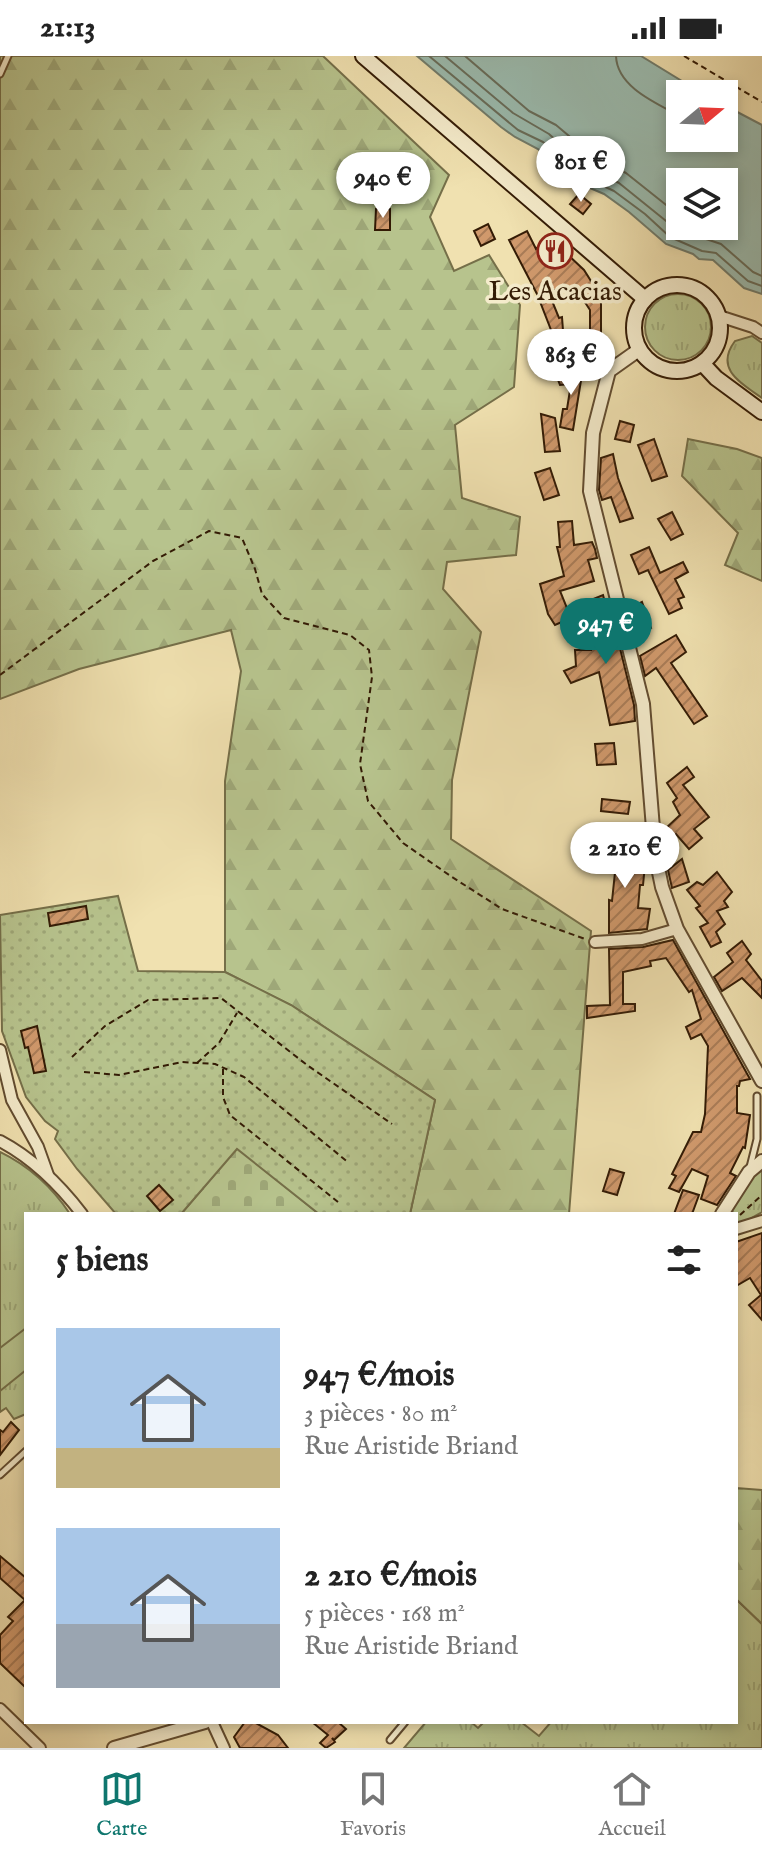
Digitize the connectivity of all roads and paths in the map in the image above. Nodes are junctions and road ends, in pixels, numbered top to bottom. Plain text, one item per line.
1 (8, 56) edge
2 (363, 56) edge
3 (684, 56) edge
4 (0, 74) edge
5 (762, 102) edge
6 (645, 299) junction
7 (719, 316) junction
8 (762, 333) edge
9 (640, 349) junction
10 (702, 363) junction
11 (762, 412) edge
12 (0, 675) edge
13 (677, 929) junction
14 (595, 942) joint
15 (238, 1012) junction
16 (0, 1050) edge
17 (72, 1057) dead end
18 (197, 1063) junction
19 (223, 1068) junction
20 (84, 1072) dead end
21 (761, 1079) edge
22 (757, 1096) dead end
23 (392, 1124) dead end
24 (0, 1141) edge
25 (762, 1161) edge
26 (349, 1163) dead end
27 (749, 1172) junction
28 (48, 1175) junction
29 (762, 1195) edge
30 (338, 1202) dead end
31 (80, 1212) edge
32 (723, 1212) edge
33 (738, 1216) edge
34 (762, 1221) edge
35 (738, 1228) edge
36 (24, 1453) edge
37 (0, 1475) edge
38 (0, 1709) edge
39 (191, 1724) edge
40 (213, 1724) edge
41 (403, 1724) edge
42 (390, 1740) dead end
43 (40, 1748) edge
44 (114, 1748) edge
45 (224, 1748) edge

1 - 4 lane
2 - 6 main road
3 - 5 path
6 - 7 main road
6 - 9 main road
7 - 8 street
7 - 10 main road
9 - 10 main road
9 - 13 street
10 - 11 main road
12 - 14 path
13 - 14 street
13 - 21 street
15 - 17 path
15 - 18 path
15 - 23 path
16 - 28 street
18 - 19 path
18 - 20 path
19 - 26 path
19 - 30 path
22 - 27 lane
24 - 28 street
25 - 27 street
27 - 32 street
28 - 31 street
29 - 33 path
34 - 35 street
36 - 37 lane
38 - 43 street
39 - 44 street
40 - 45 street
41 - 42 lane

